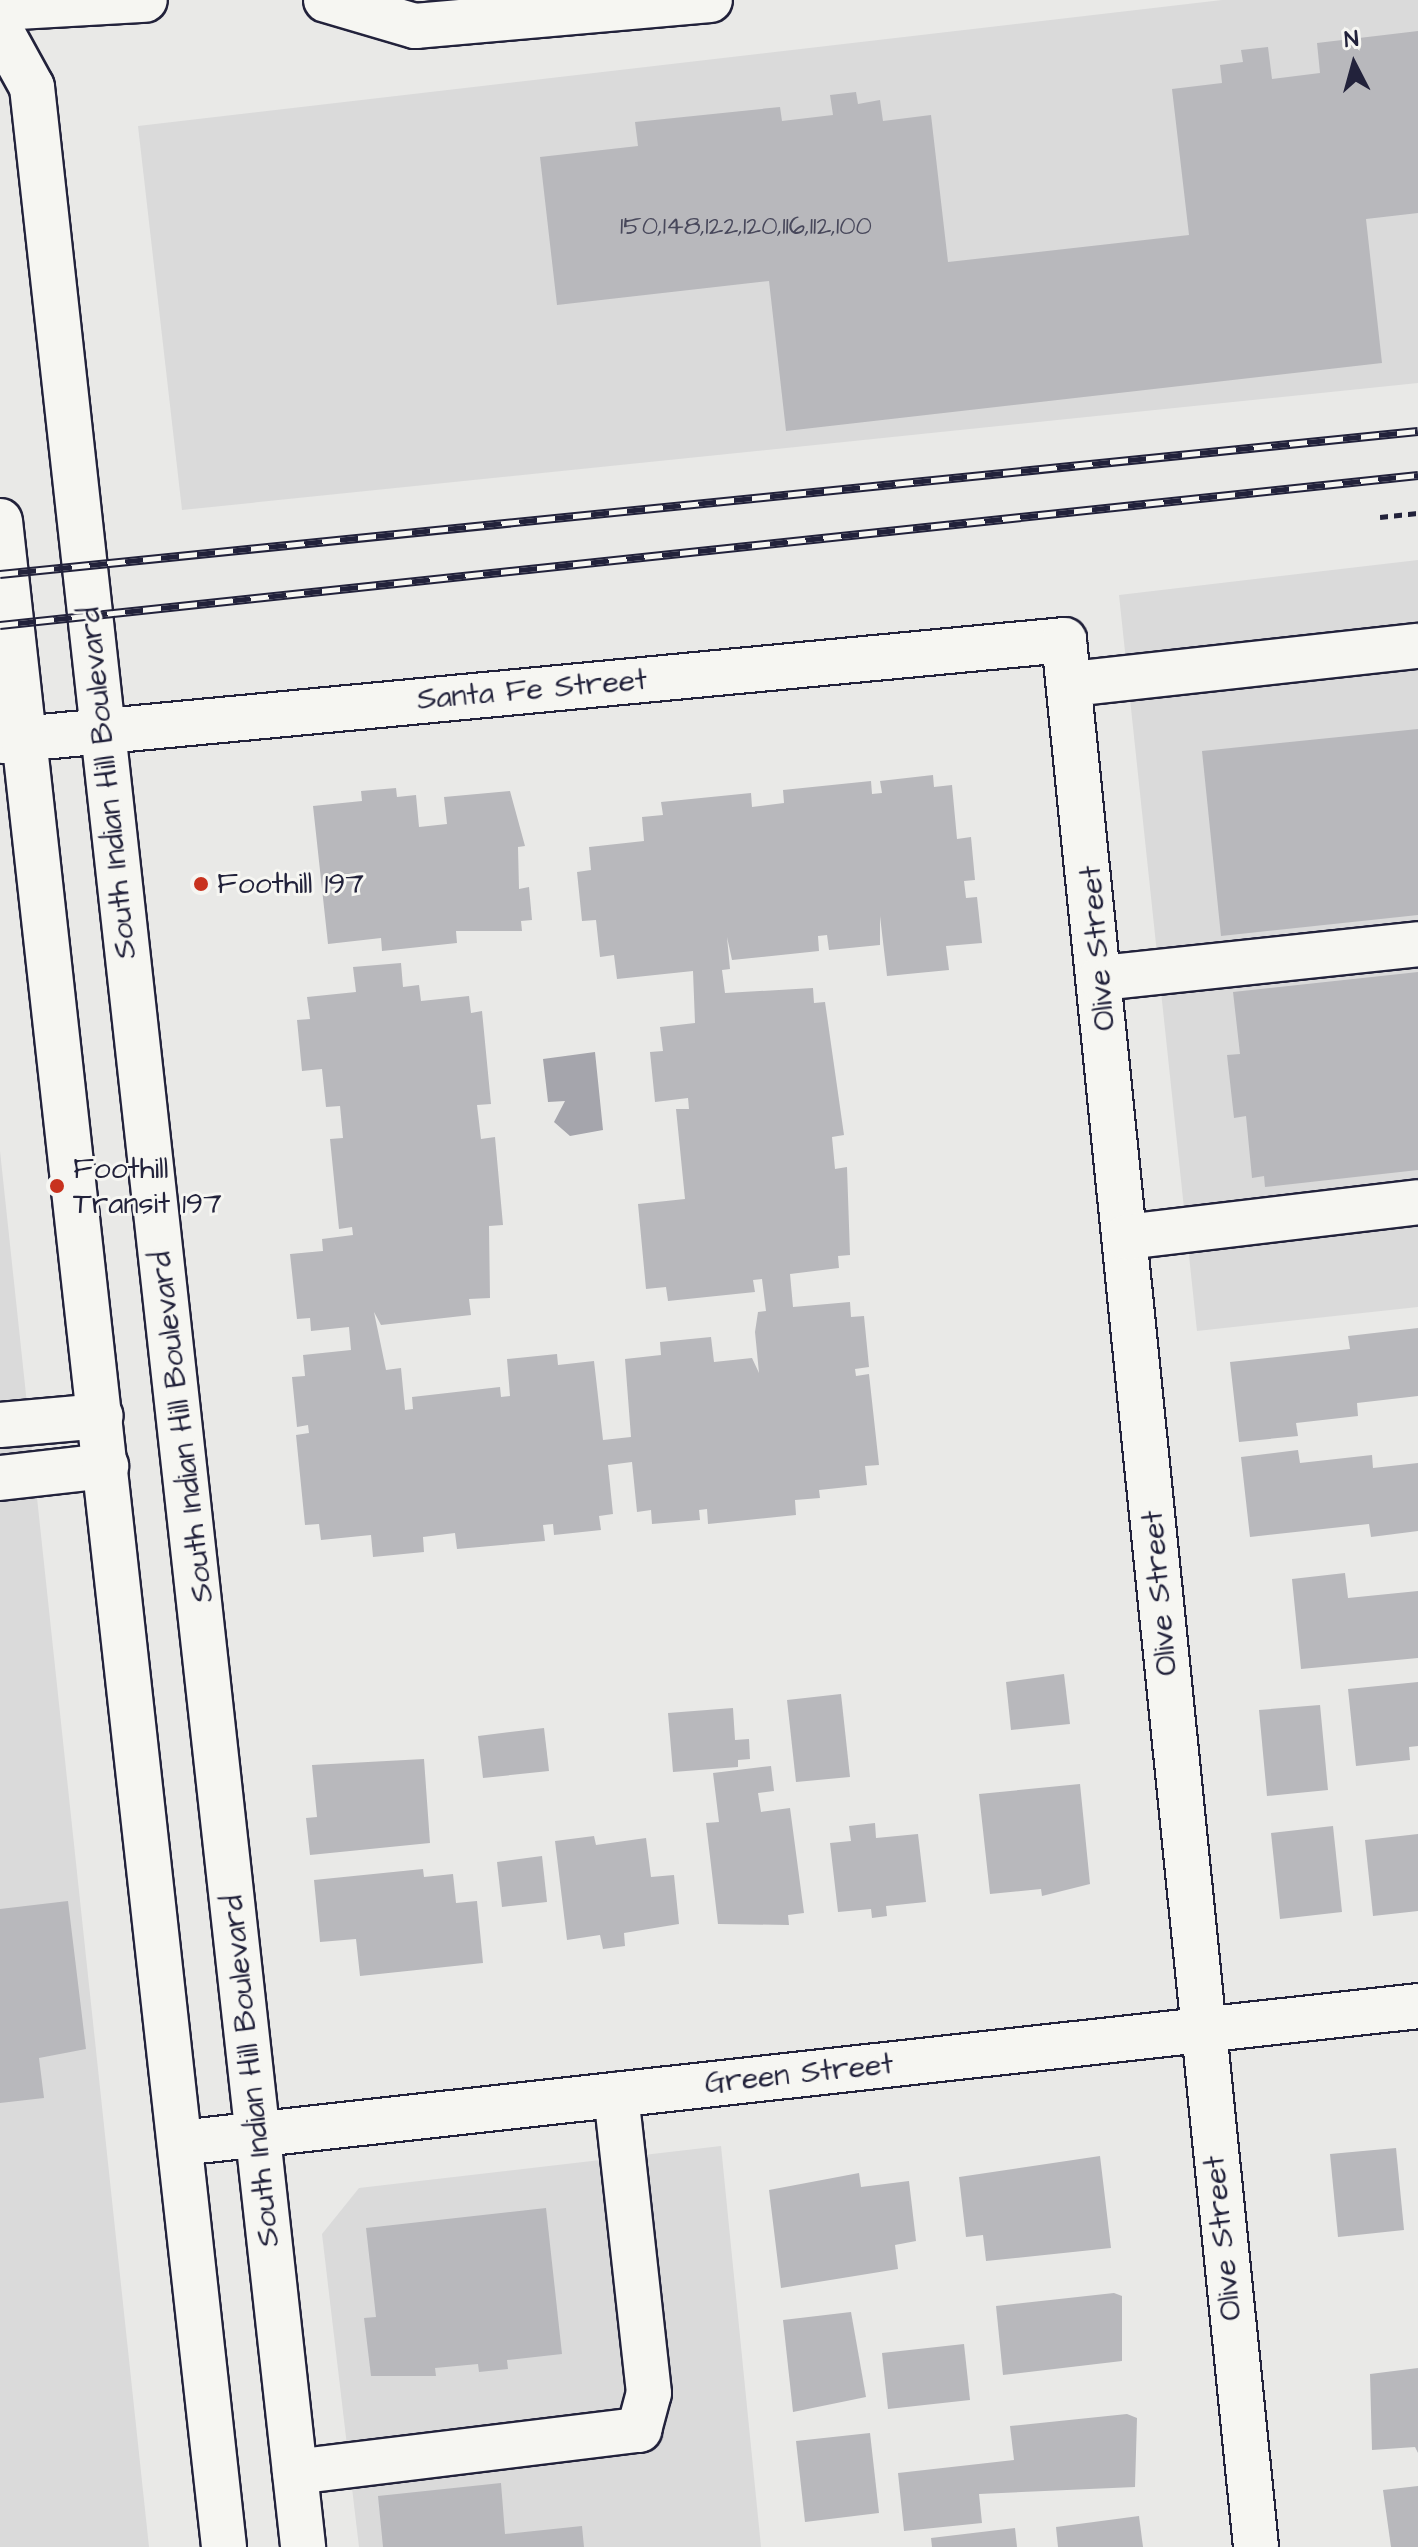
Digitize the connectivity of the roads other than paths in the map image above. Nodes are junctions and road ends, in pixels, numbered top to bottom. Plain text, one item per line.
1 (145, 0) edge
2 (326, 0) edge
3 (710, 0) edge
4 (0, 8) edge
5 (0, 29) edge
6 (0, 521) edge
7 (1064, 640) joint
8 (1418, 646) edge
9 (1072, 684) junction
10 (103, 730) junction
11 (11, 740) edge
12 (1418, 944) edge
13 (1101, 978) junction
14 (1418, 1202) edge
15 (1126, 1237) junction
16 (101, 1416) junction
17 (0, 1425) edge
18 (106, 1466) junction
19 (0, 1478) edge
20 (1418, 2006) edge
21 (1201, 2029) junction
22 (616, 2095) junction
23 (257, 2134) junction
24 (180, 2143) junction
25 (295, 2472) junction
26 (224, 2547) edge
27 (303, 2547) edge
28 (1256, 2547) edge

1 - 4 street
2 - 3 street
5 - 10 street, South Indian Hill Boulevard
6 - 11 street
7 - 9 street, Olive Street
7 - 10 street, Santa Fe Street
8 - 9 street
9 - 13 street, Olive Street
10 - 11 street, Santa Fe Street
10 - 23 street, South Indian Hill Boulevard
11 - 16 street
12 - 13 street
13 - 15 street, Olive Street
14 - 15 street
15 - 21 street, Olive Street
16 - 17 street
16 - 18 street
18 - 19 street
18 - 24 street
20 - 21 street, Green Street
21 - 22 street, Green Street
21 - 28 street, Olive Street
22 - 23 street, Green Street
22 - 25 street
23 - 24 street, Green Street
23 - 25 street, South Indian Hill Boulevard
24 - 26 street
25 - 27 street, South Indian Hill Boulevard

